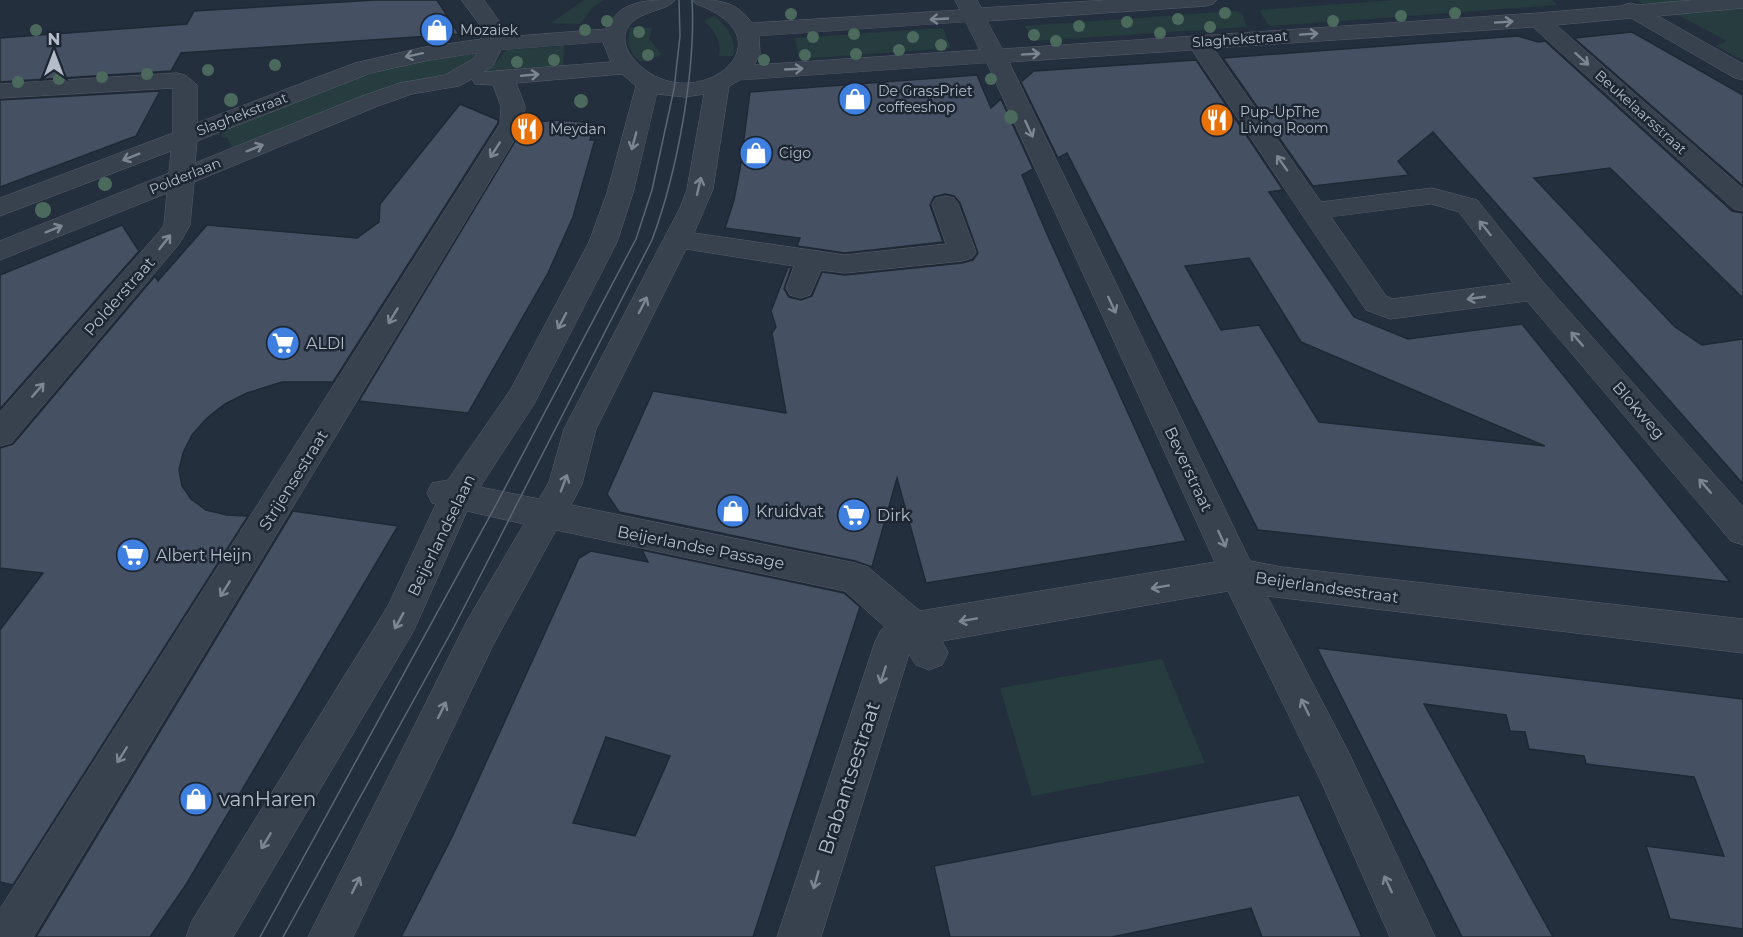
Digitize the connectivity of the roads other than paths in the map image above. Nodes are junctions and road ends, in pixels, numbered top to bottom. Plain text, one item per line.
1 (473, 0) edge
2 (1206, 0) edge
3 (657, 1) edge
4 (714, 2) edge
5 (1743, 2) edge
6 (1623, 5) edge
7 (970, 8) edge
8 (1538, 20) junction
9 (746, 30) junction
10 (614, 35) junction
11 (1198, 42) junction
12 (493, 44) junction
13 (995, 57) junction
14 (1743, 73) edge
15 (638, 75) junction
16 (502, 78) junction
17 (727, 78) junction
18 (451, 81) junction
19 (0, 91) edge
20 (185, 136) junction
21 (181, 178) junction
22 (1743, 203) edge
23 (945, 204) dead end
24 (0, 208) edge
25 (1315, 211) junction
26 (676, 239) junction
27 (0, 251) edge
28 (811, 259) junction
29 (800, 288) dead end
30 (1534, 290) junction
31 (0, 434) edge
32 (450, 494) junction
33 (549, 515) junction
34 (1743, 531) edge
35 (1238, 574) junction
36 (1743, 636) edge
37 (922, 641) junction
38 (8, 937) edge
39 (208, 937) edge
40 (330, 937) edge
41 (799, 937) edge
42 (1413, 937) edge

1 - 12 street
2 - 7 street
3 - 10 street
4 - 9 street
5 - 6 street, Slaghekstraat
6 - 8 street, Slaghekstraat
6 - 14 street
7 -> 9 street
7 - 13 street, Beverstraat
11 -> 8 street, Slaghekstraat
8 -> 22 street, Beukelaarsstraat
9 - 17 street
10 - 12 street, Slaghekstraat
10 - 15 street
13 -> 11 street, Slaghekstraat
25 -> 11 street
12 - 18 street
12 -> 20 street, Slaghekstraat
17 -> 13 street, Slaghekstraat
13 -> 35 street, Beverstraat
16 -> 15 street
15 - 17 street, Slaghekstraat
15 -> 32 street, Beijerlandselaan
16 - 18 street
16 -> 38 street, Strijensestraat
26 -> 17 street
21 -> 18 street, Polderlaan
19 - 20 street, Slaghekstraat
20 - 21 street, Polderstraat
20 -> 24 street
27 -> 21 street, Polderlaan
31 -> 21 street, Polderstraat
23 - 28 street
30 -> 25 street, Blokweg
30 -> 25 street
26 - 28 street
33 -> 26 street
28 - 29 street
34 -> 30 street, Blokweg
32 - 33 street, Beijerlandse Passage
32 -> 39 street, Beijerlandselaan
33 - 37 street, Beijerlandse Passage
40 -> 33 street
35 - 36 street, Beijerlandsestraat
35 -> 37 street, Beijerlandsestraat
42 -> 35 street, Beverstraat
37 -> 41 street, Brabantsestraat

